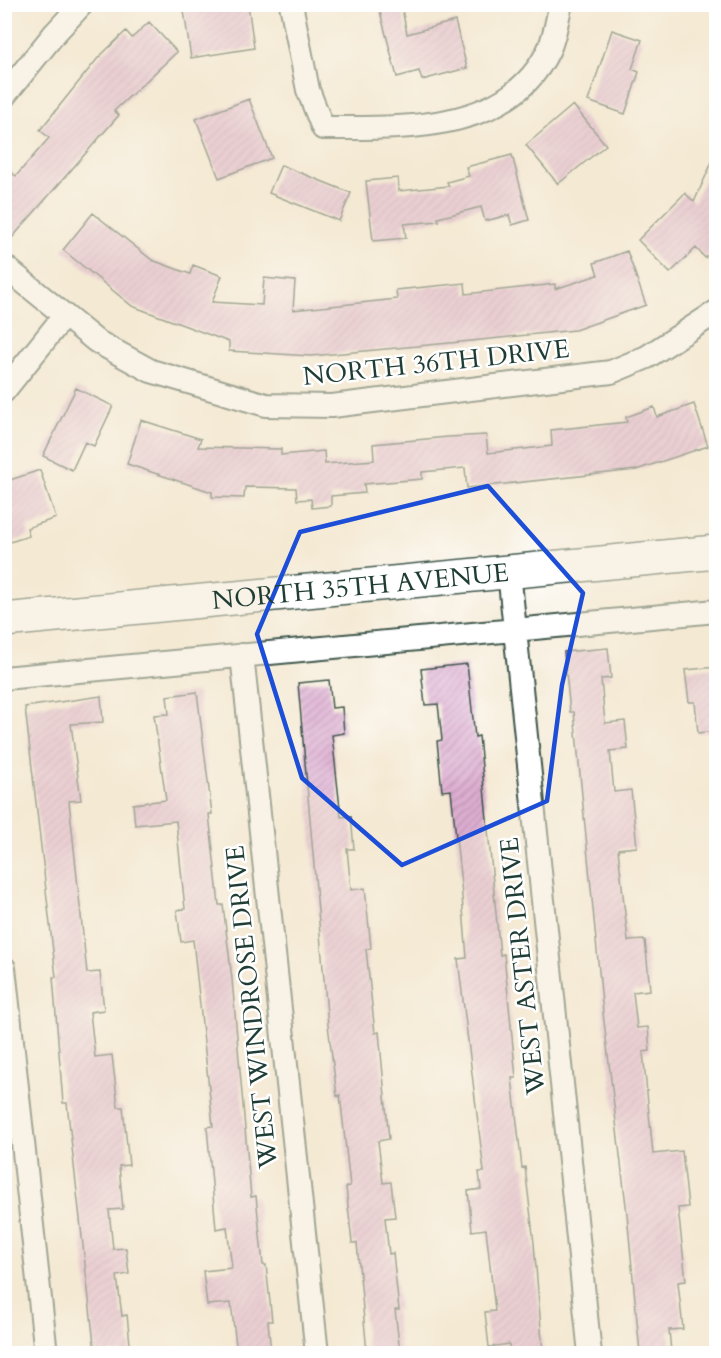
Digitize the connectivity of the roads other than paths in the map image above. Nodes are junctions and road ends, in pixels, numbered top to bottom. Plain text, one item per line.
1 (82, 4) edge
2 (291, 4) edge
3 (561, 4) edge
4 (4, 96) edge
5 (4, 266) edge
6 (717, 312) edge
7 (64, 316) junction
8 (4, 391) edge
9 (717, 552) edge
10 (509, 572) junction
11 (717, 611) edge
12 (4, 620) edge
13 (515, 629) junction
14 (242, 655) junction
15 (4, 678) edge
16 (4, 968) edge
17 (46, 1353) edge
18 (317, 1353) edge
19 (590, 1353) edge

1 - 4 street
2 - 3 street
5 - 7 street, NORTH 36TH DRIVE
6 - 7 street, NORTH 36TH DRIVE
7 - 8 street
9 - 10 main road, NORTH 35TH AVENUE
10 - 12 main road, NORTH 35TH AVENUE
10 - 13 street, WEST ASTER DRIVE
11 - 13 street
13 - 14 street
13 - 19 street, WEST ASTER DRIVE
14 - 15 street
14 - 18 street, WEST WINDROSE DRIVE
16 - 17 street

